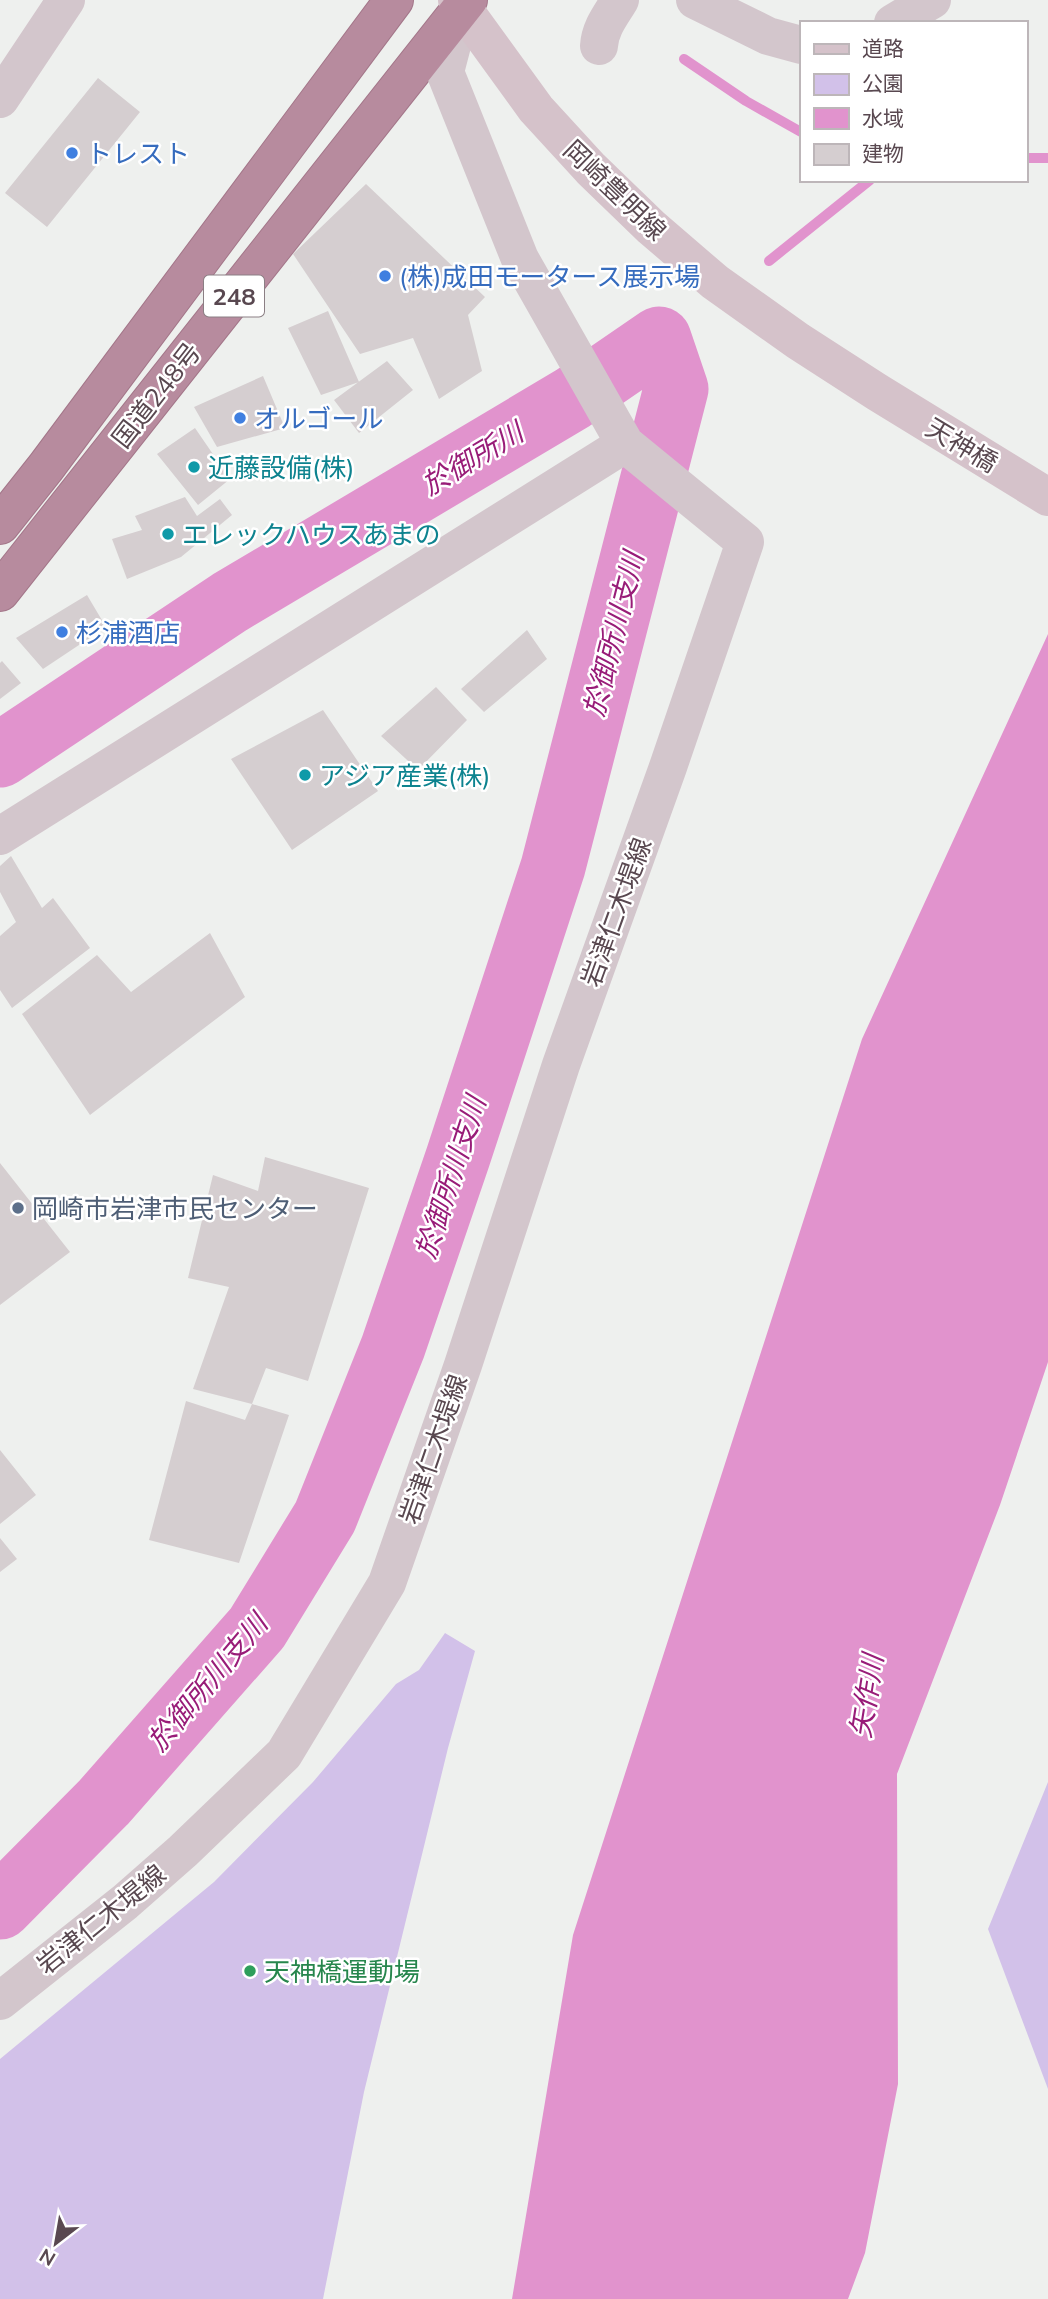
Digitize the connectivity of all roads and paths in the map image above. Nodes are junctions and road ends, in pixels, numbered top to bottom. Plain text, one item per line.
1 (66, 0) edge
2 (394, 0) edge
3 (620, 0) edge
4 (695, 0) edge
5 (932, 0) edge
6 (462, 2) edge
7 (896, 21) edge
8 (800, 45) edge
9 (599, 46) dead end
10 (0, 99) edge
11 (877, 392) joint
12 (617, 430) junction
13 (1048, 497) edge
14 (0, 525) edge
15 (0, 592) edge
16 (0, 836) edge
17 (0, 2001) edge

1 - 10 street
2 - 14 highway, 国道248号 / 248
3 - 9 street
4 - 8 street
5 - 7 street
6 - 11 main road, 岡崎豊明線
6 - 12 street
6 - 15 highway, 国道248号 / 248
11 - 13 main road, 天神橋
12 - 16 street
12 - 17 street, 岩津仁木堤線

